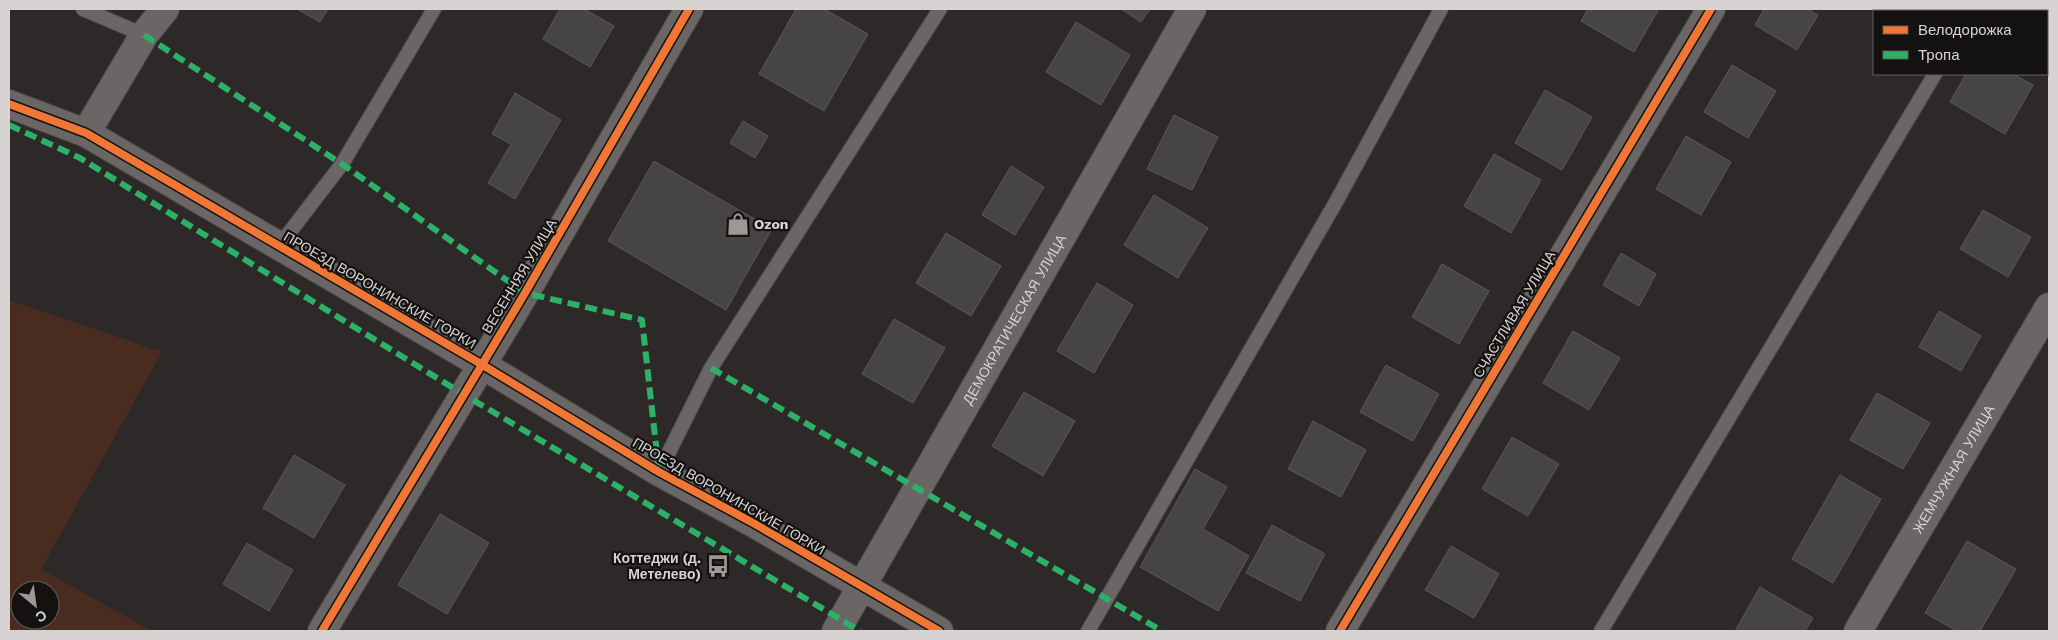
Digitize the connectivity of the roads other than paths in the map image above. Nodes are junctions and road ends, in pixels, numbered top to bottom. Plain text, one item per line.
1 (83, 9) edge
2 (165, 9) edge
3 (434, 9) edge
4 (689, 9) edge
5 (940, 9) edge
6 (1192, 9) edge
7 (1441, 9) edge
8 (1711, 9) edge
9 (144, 35) junction
10 (1934, 75) edge
11 (9, 104) edge
12 (86, 133) junction
13 (279, 246) junction
14 (2049, 307) edge
15 (481, 364) junction
16 (658, 472) junction
17 (861, 585) junction
18 (322, 631) edge
19 (836, 631) edge
20 (939, 631) edge
21 (1088, 631) edge
22 (1340, 631) edge
23 (1601, 631) edge
24 (1858, 631) edge

1 - 9 lane
2 - 9 street
3 - 13 lane
4 - 15 street, ВЕСЕННЯЯ УЛИЦА
5 - 16 lane
6 - 17 street, ДЕМОКРАТИЧЕСКАЯ УЛИЦА
7 - 21 lane
8 - 22 street, СЧАСТЛИВАЯ УЛИЦА
9 - 12 street
10 - 23 lane
11 - 12 street, ПРОЕЗД ВОРОНИНСКИЕ ГОРКИ
12 - 13 street, ПРОЕЗД ВОРОНИНСКИЕ ГОРКИ
13 - 15 street, ПРОЕЗД ВОРОНИНСКИЕ ГОРКИ
14 - 24 street, ЖЕМЧУЖНАЯ УЛИЦА
15 - 16 street, ПРОЕЗД ВОРОНИНСКИЕ ГОРКИ
15 - 18 street, ВЕСЕННЯЯ УЛИЦА
16 - 17 street, ПРОЕЗД ВОРОНИНСКИЕ ГОРКИ
17 - 19 street, ДЕМОКРАТИЧЕСКАЯ УЛИЦА
17 - 20 street, ПРОЕЗД ВОРОНИНСКИЕ ГОРКИ

